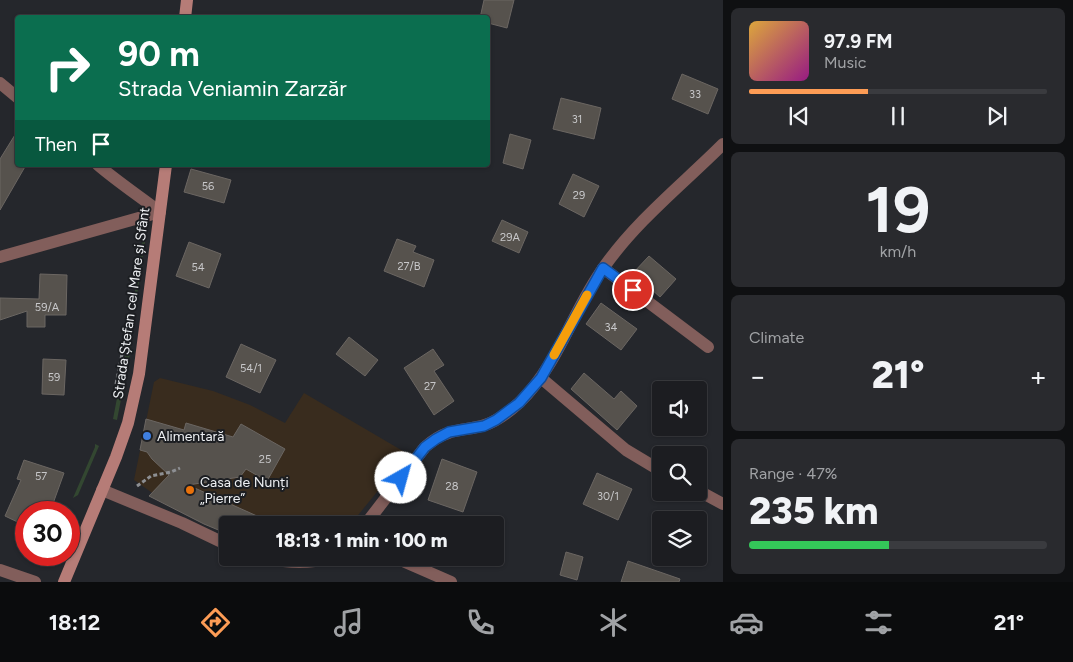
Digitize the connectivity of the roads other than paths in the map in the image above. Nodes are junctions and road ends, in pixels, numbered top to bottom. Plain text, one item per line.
1 (187, 0) edge
2 (185, 15) edge
3 (0, 83) edge
4 (15, 96) edge
5 (723, 144) edge
6 (100, 167) edge
7 (166, 167) edge
8 (160, 212) junction
9 (0, 257) edge
10 (603, 268) junction
11 (708, 347) dead end
12 (541, 378) junction
13 (652, 466) edge
14 (102, 490) junction
15 (707, 495) edge
16 (723, 504) edge
17 (373, 516) edge
18 (219, 541) edge
19 (414, 566) edge
20 (0, 570) edge
21 (35, 582) edge
22 (64, 582) edge
23 (451, 582) edge

1 - 2 main road
3 - 4 street
5 - 10 street
6 - 8 street
7 - 8 main road, Strada Ștefan cel Mare și Sfânt
8 - 9 street
8 - 14 main road, Strada Ștefan cel Mare și Sfânt
10 - 11 street
10 - 12 street
12 - 13 street
12 - 17 street
14 - 18 street
14 - 22 main road, Strada Ștefan cel Mare și Sfânt
15 - 16 street
19 - 23 street
20 - 21 street

